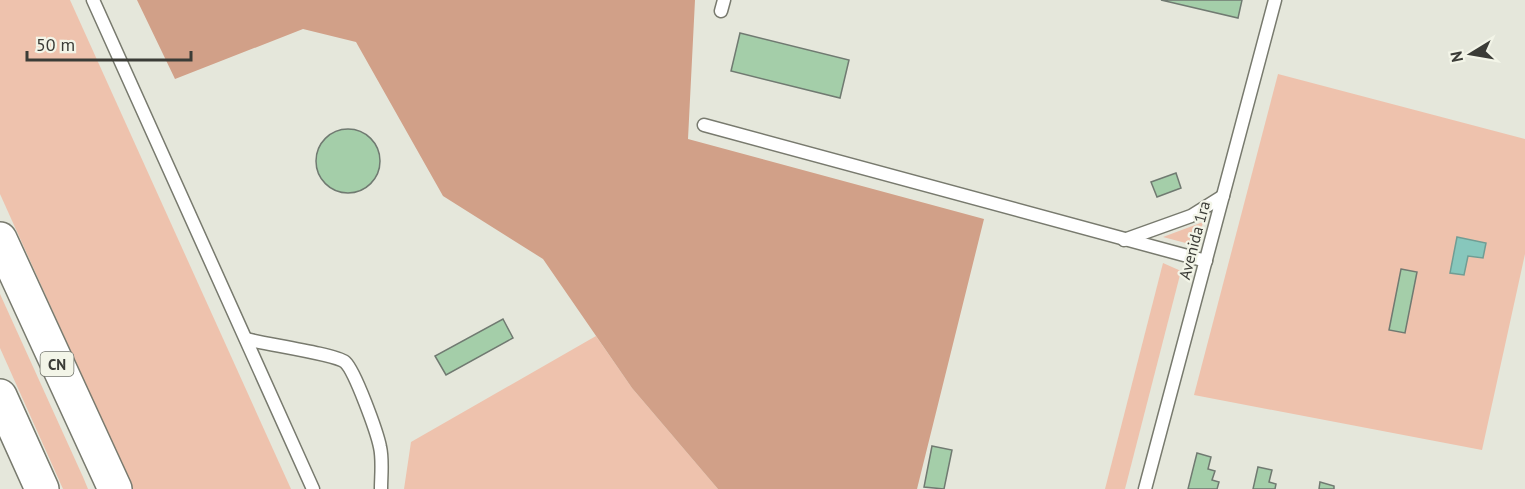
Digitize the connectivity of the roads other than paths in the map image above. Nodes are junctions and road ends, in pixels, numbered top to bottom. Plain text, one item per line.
1 (93, 0) edge
2 (1275, 0) edge
3 (704, 125) dead end
4 (1223, 196) junction
5 (0, 239) edge
6 (1124, 240) junction
7 (1206, 261) junction
8 (246, 339) junction
9 (0, 396) edge
10 (42, 489) edge
11 (115, 489) edge
12 (314, 489) edge
13 (381, 489) edge
14 (1145, 489) edge

1 - 8 lane
2 - 4 lane, Avenida 1ra
3 - 6 lane
4 - 6 lane
4 - 7 lane, Avenida 1ra
5 - 11 highway, CN
6 - 7 lane
7 - 14 lane, Avenida 1ra
8 - 12 lane
8 - 13 lane
9 - 10 highway

